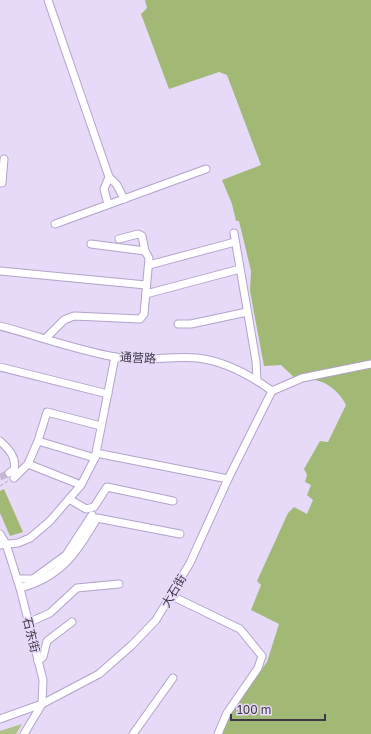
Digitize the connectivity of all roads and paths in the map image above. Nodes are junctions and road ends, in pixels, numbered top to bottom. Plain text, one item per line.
1 (48, 0) edge
2 (4, 159) dead end
3 (206, 169) dead end
4 (109, 177) junction
5 (0, 183) edge
6 (124, 199) junction
7 (108, 204) junction
8 (55, 224) dead end
9 (234, 234) dead end
10 (119, 239) dead end
11 (235, 242) junction
12 (91, 244) dead end
13 (145, 252) junction
14 (149, 265) junction
15 (240, 270) junction
16 (0, 271) edge
17 (146, 285) junction
18 (146, 294) junction
19 (247, 312) junction
20 (178, 324) dead end
21 (0, 326) edge
22 (46, 338) junction
23 (116, 358) junction
24 (371, 364) edge
25 (0, 367) edge
26 (257, 380) junction
27 (272, 391) junction
28 (108, 394) junction
29 (101, 426) junction
30 (0, 441) edge
31 (38, 441) junction
32 (95, 456) junction
33 (28, 464) junction
34 (12, 475) junction
35 (228, 479) junction
36 (80, 485) junction
37 (0, 486) edge
38 (69, 499) junction
39 (173, 501) dead end
40 (92, 515) dead end
41 (0, 534) edge
42 (180, 534) dead end
43 (3, 545) edge
44 (17, 579) junction
45 (119, 584) dead end
46 (20, 588) junction
47 (172, 596) junction
48 (72, 622) dead end
49 (28, 623) junction
50 (38, 661) junction
51 (173, 678) dead end
52 (42, 704) junction
53 (0, 719) edge
54 (24, 734) edge
55 (133, 734) edge
56 (218, 734) edge

1 - 4 street
2 - 5 street
3 - 6 street
4 - 6 street
4 - 7 street
6 - 7 street
7 - 8 street
9 - 11 street
10 - 13 street
11 - 14 street
11 - 15 street
12 - 13 street
13 - 14 street
14 - 17 street
15 - 18 street
15 - 19 street
16 - 17 street
17 - 18 street
18 - 22 street
19 - 20 street
19 - 26 street
21 - 22 street, 通营路
22 - 23 street, 通营路
23 - 26 street, 通营路
23 - 28 street
24 - 27 street
25 - 28 street
26 - 27 street, 通营路
27 - 35 street, 大石街
28 - 29 street
29 - 31 street
29 - 32 street
30 - 34 street
31 - 32 street
31 - 33 street
32 - 35 street
32 - 36 street
33 - 34 street
33 - 36 street
34 - 37 path
35 - 47 street, 大石街
36 - 38 street
38 - 39 street
38 - 43 street
40 - 44 street
41 - 43 street, 石东街
42 - 46 street
43 - 44 street, 石东街
44 - 46 street, 石东街
45 - 49 street
46 - 49 street, 石东街
47 - 52 street, 大石街
47 - 56 street
48 - 50 street
49 - 50 street, 石东街
50 - 52 street, 石东街
51 - 55 street
52 - 53 street, 大石街
52 - 54 street, 石东街

